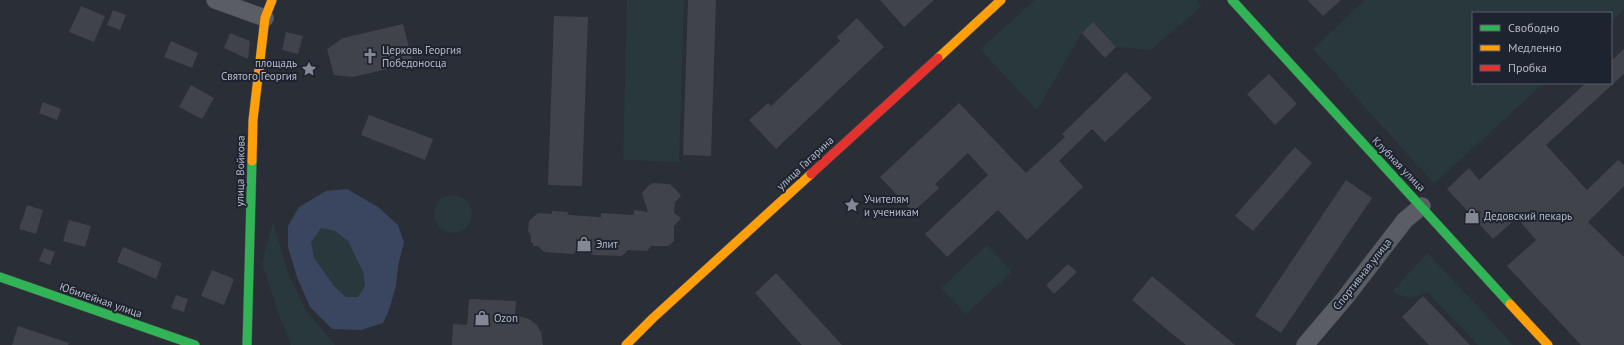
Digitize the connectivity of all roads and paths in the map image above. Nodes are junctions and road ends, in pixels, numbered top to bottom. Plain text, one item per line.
1 (215, 0) edge
2 (272, 0) edge
3 (1001, 0) edge
4 (1232, 0) edge
5 (265, 18) junction
6 (1422, 206) junction
7 (0, 277) edge
8 (195, 345) edge
9 (247, 345) edge
10 (626, 345) edge
11 (1305, 345) edge
12 (1548, 345) edge

1 - 5 street
2 - 5 street, улица Войкова
3 - 10 street, улица Гагарина
4 - 6 street, Клубная улица
5 - 9 street, улица Войкова
6 - 11 street, Спортивная улица
6 - 12 street, Клубная улица
7 - 8 street, Юбилейная улица

